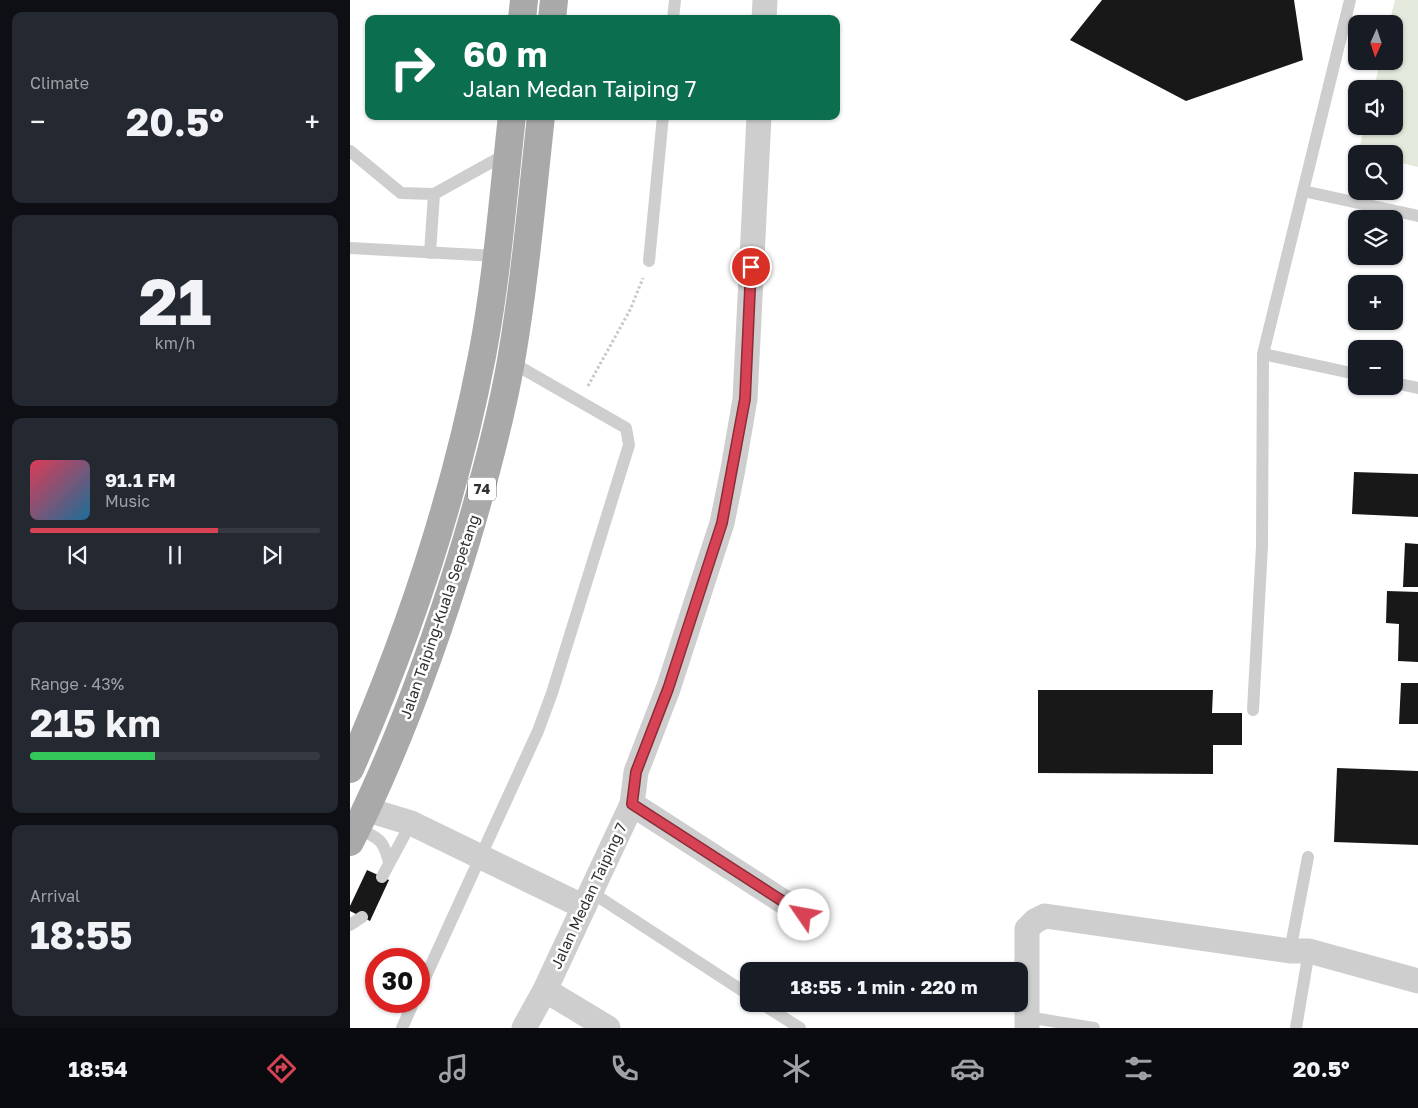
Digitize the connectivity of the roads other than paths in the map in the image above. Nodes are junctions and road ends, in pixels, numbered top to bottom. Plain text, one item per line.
1 (524, 0) edge
2 (554, 0) edge
3 (675, 0) edge
4 (765, 0) edge
5 (1350, 0) edge
6 (522, 15) edge
7 (552, 15) edge
8 (673, 15) edge
9 (764, 15) edge
10 (512, 120) edge
11 (541, 120) edge
12 (663, 120) edge
13 (759, 120) edge
14 (350, 151) edge
15 (508, 153) junction
16 (1303, 192) junction
17 (434, 194) junction
18 (1418, 216) edge
19 (350, 248) edge
20 (430, 252) junction
21 (496, 256) junction
22 (649, 261) road end
23 (1263, 354) junction
24 (511, 362) junction
25 (1348, 372) edge
26 (1403, 385) edge
27 (1418, 388) edge
28 (1253, 710) dead end
29 (350, 769) edge
30 (632, 804) junction
31 (411, 823) junction
32 (358, 827) edge
33 (480, 856) junction
34 (1308, 857) dead end
35 (389, 862) junction
36 (382, 877) dead end
37 (587, 900) junction
38 (804, 915) dead end
39 (362, 917) dead end
40 (350, 925) edge
41 (1299, 951) junction
42 (430, 967) edge
43 (1418, 981) edge
44 (545, 990) junction
45 (740, 990) edge
46 (775, 1012) edge
47 (409, 1013) edge
48 (1027, 1022) edge
49 (402, 1028) edge
50 (524, 1028) edge
51 (608, 1028) edge
52 (800, 1028) edge
53 (1094, 1028) edge
54 (1296, 1028) edge

1 - 6 main road
2 - 7 main road
3 - 8 lane
4 - 9 street
5 - 16 lane
10 - 15 main road, Jalan Taiping-Kuala Sepetang / 74
11 - 24 main road, Jalan Taiping-Kuala Sepetang / 74
12 - 22 lane
13 - 30 street, Jalan Medan Taiping 7
14 - 17 lane
15 - 17 lane
15 - 21 main road, Jalan Taiping-Kuala Sepetang / 74
16 - 18 lane
16 - 23 lane
17 - 20 lane
19 - 20 lane
20 - 21 lane
21 - 29 main road, Jalan Taiping-Kuala Sepetang / 74
23 - 25 lane
23 - 28 lane
24 - 32 main road, Jalan Taiping-Kuala Sepetang / 74
24 - 33 lane
26 - 27 lane
30 - 37 street, Jalan Medan Taiping 7
30 - 38 street
31 - 32 street
31 - 33 street
31 - 35 lane
32 - 35 lane
33 - 37 street
33 - 42 lane
34 - 41 lane
35 - 36 lane
37 - 44 street, Jalan Medan Taiping 7
37 - 45 lane
39 - 40 lane
41 - 43 street
41 - 48 street
41 - 54 lane
44 - 50 street, Jalan Medan Taiping 7
44 - 51 street
46 - 52 lane
47 - 49 lane
48 - 53 lane

